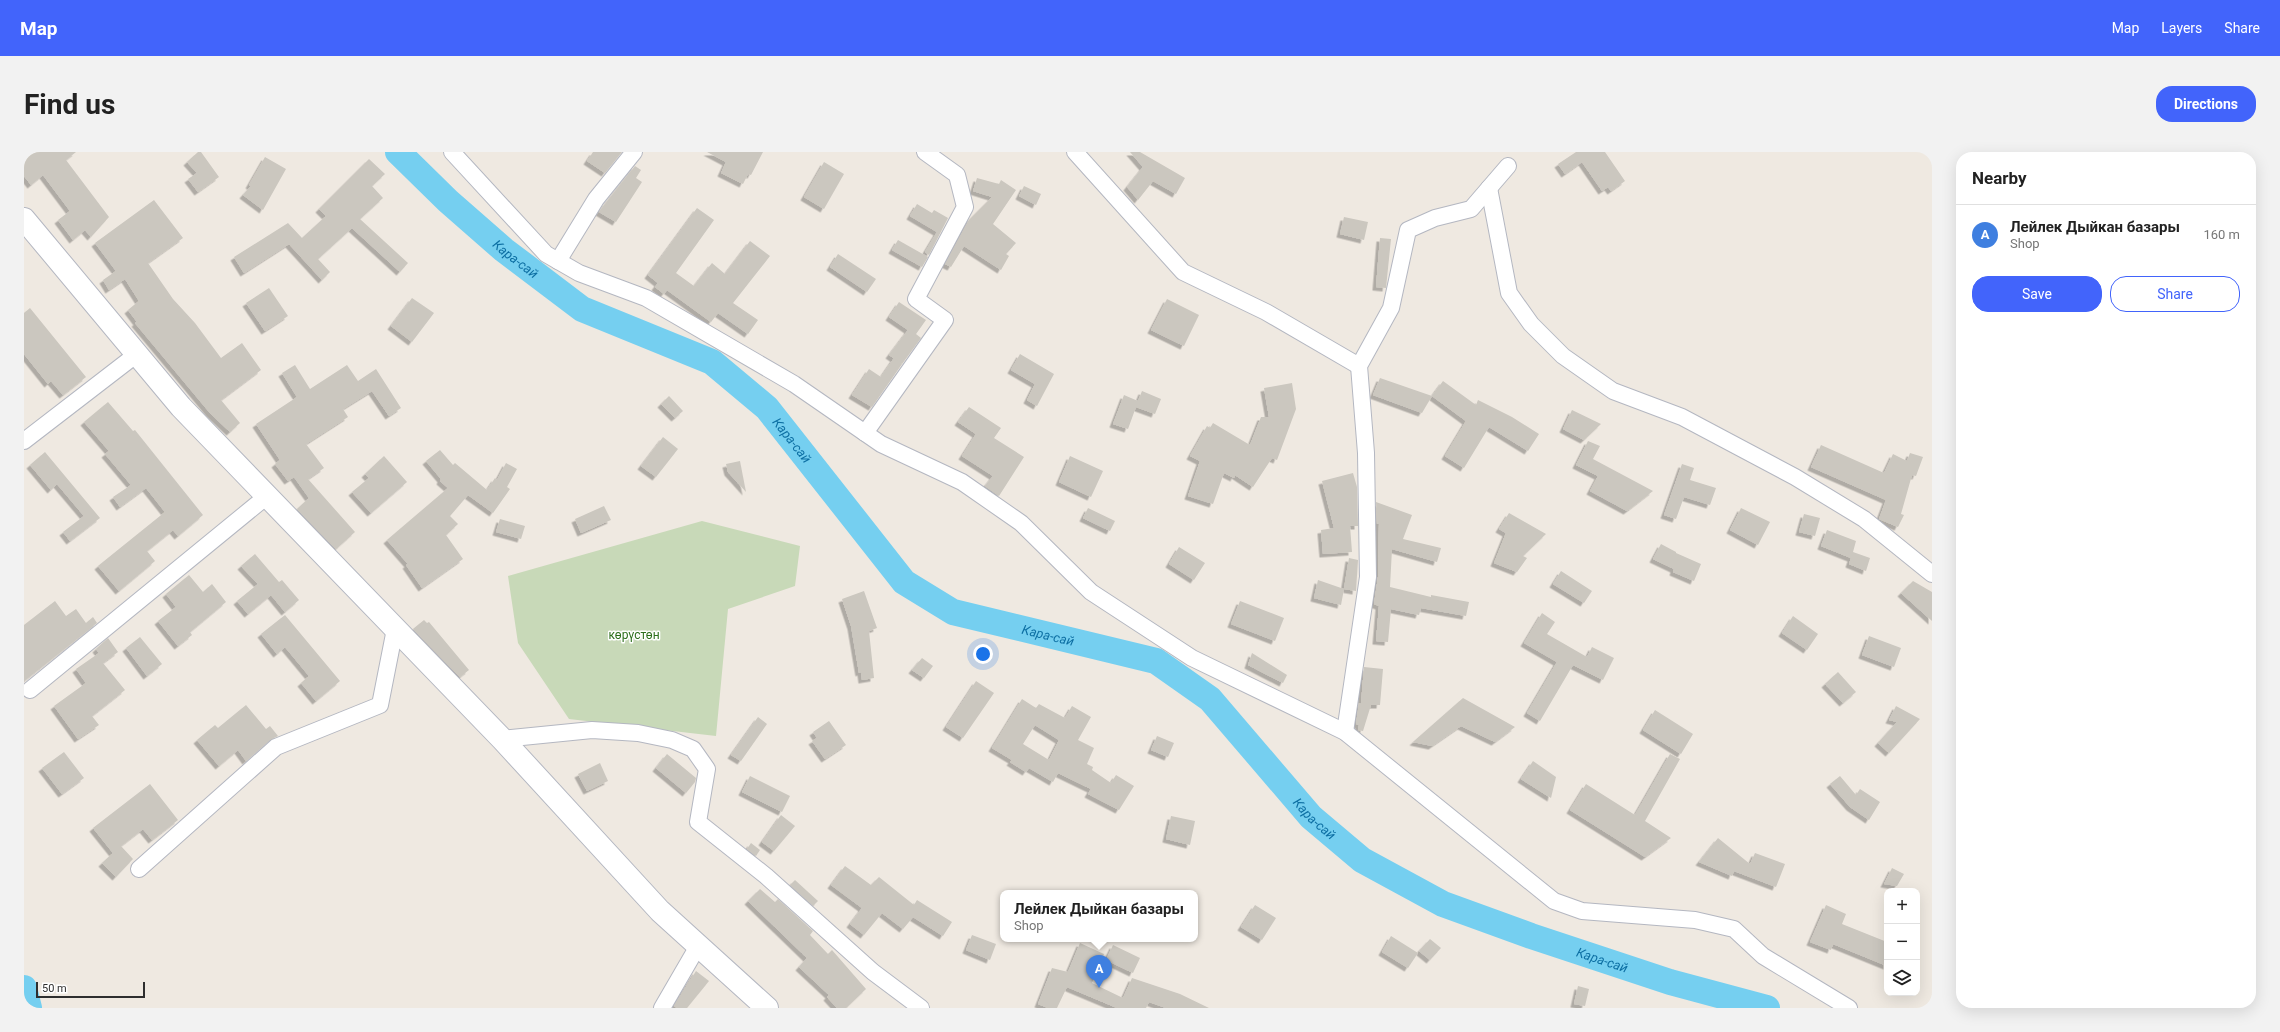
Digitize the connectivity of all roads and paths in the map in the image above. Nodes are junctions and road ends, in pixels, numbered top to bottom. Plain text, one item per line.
1 (452, 152) edge
2 (634, 152) edge
3 (925, 152) edge
4 (1075, 152) edge
5 (1508, 166) dead end
6 (1489, 188) junction
7 (24, 219) edge
8 (558, 261) junction
9 (137, 354) junction
10 (1359, 366) junction
11 (865, 433) junction
12 (24, 440) edge
13 (267, 496) junction
14 (1932, 574) edge
15 (395, 628) junction
16 (30, 690) dead end
17 (1345, 732) junction
18 (502, 739) junction
19 (139, 869) dead end
20 (698, 946) junction
21 (662, 1008) edge
22 (767, 1008) edge
23 (921, 1008) edge
24 (1849, 1008) edge

1 - 8 street
2 - 8 street
3 - 11 street
4 - 10 street
5 - 6 street
6 - 10 street
6 - 14 street
7 - 9 main road
8 - 11 street
9 - 12 street
9 - 13 main road
10 - 17 street
11 - 17 street
13 - 15 main road
13 - 16 street
15 - 18 main road
15 - 19 street
17 - 24 street
18 - 20 main road
18 - 23 street
20 - 21 street
20 - 22 main road

